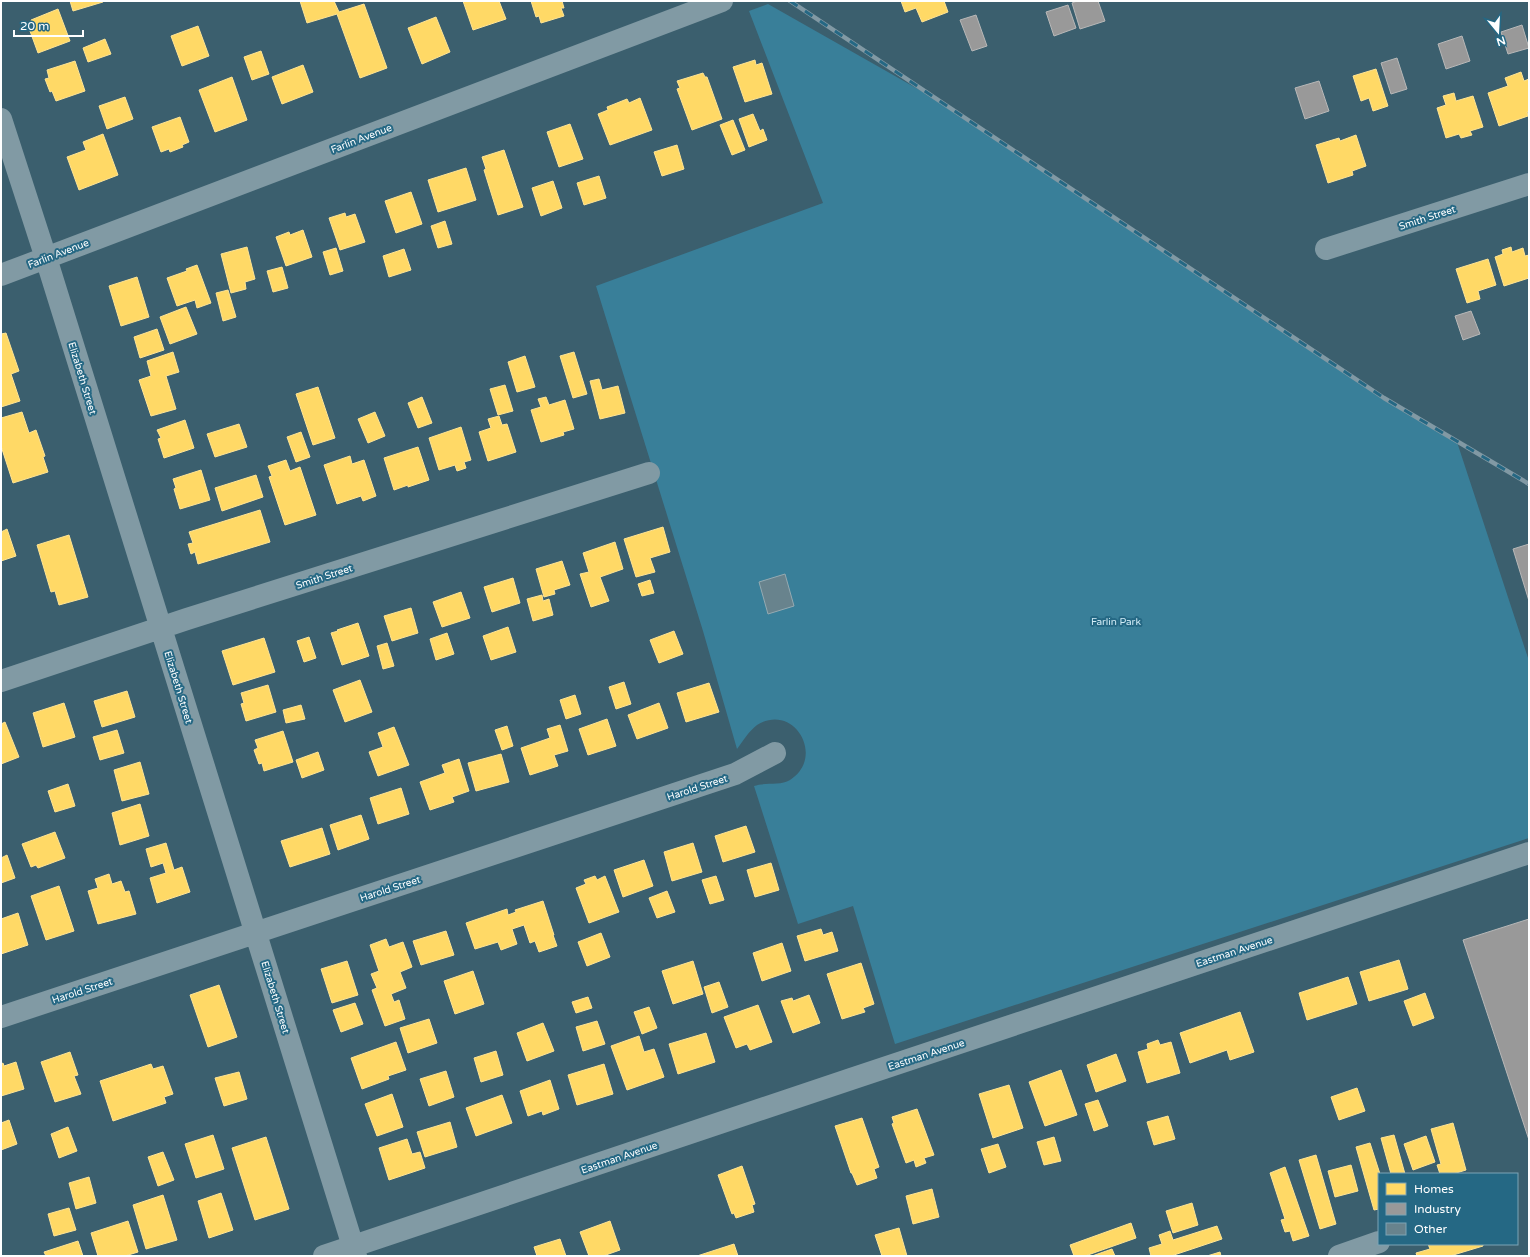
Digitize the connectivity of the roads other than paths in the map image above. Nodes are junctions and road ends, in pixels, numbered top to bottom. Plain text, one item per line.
1 (722, 1) edge
2 (1, 119) edge
3 (1529, 184) edge
4 (1326, 250) dead end
5 (46, 258) junction
6 (1, 275) edge
7 (648, 473) dead end
8 (160, 628) junction
9 (1, 681) edge
10 (775, 752) dead end
11 (1529, 853) edge
12 (256, 933) junction
13 (1, 1017) edge
14 (1378, 1242) edge
15 (354, 1251) edge
16 (324, 1256) edge
17 (1339, 1256) edge

1 - 5 street, Farlin Avenue
2 - 5 street, Elizabeth Street
3 - 4 street, Smith Street
5 - 6 street, Farlin Avenue
5 - 8 street, Elizabeth Street
7 - 8 street, Smith Street
8 - 9 street, Smith Street
8 - 12 street, Elizabeth Street
10 - 12 street, Harold Street
11 - 15 street, Eastman Avenue
12 - 13 street, Harold Street
12 - 15 street, Elizabeth Street
14 - 17 street
15 - 16 street, Eastman Avenue

